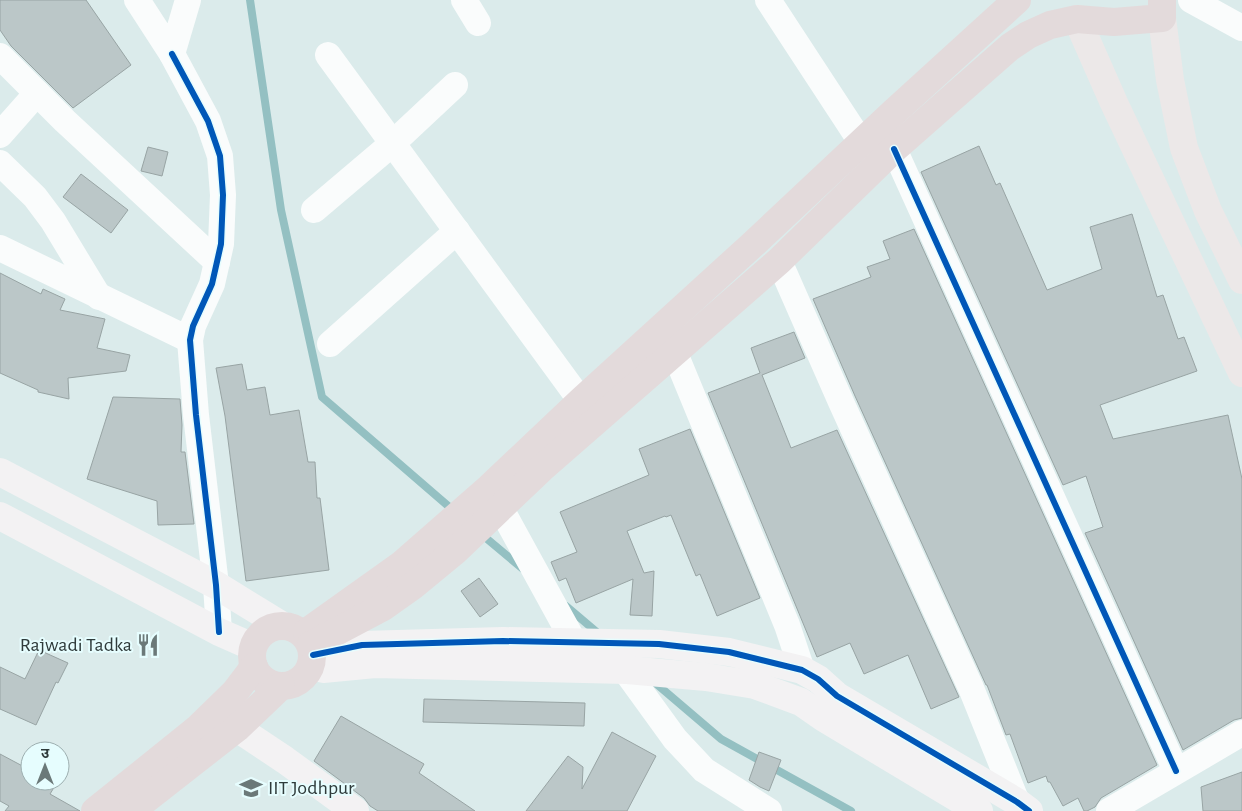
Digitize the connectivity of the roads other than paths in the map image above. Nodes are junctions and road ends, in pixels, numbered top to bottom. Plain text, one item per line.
1 (138, 0) edge
2 (188, 0) edge
3 (464, 0) edge
4 (768, 0) edge
5 (1191, 0) edge
6 (1012, 2) edge
7 (1076, 9) edge
8 (1162, 9) edge
9 (478, 23) dead end
10 (1242, 28) edge
11 (172, 54) junction
12 (328, 55) dead end
13 (0, 56) edge
14 (455, 85) dead end
15 (33, 97) junction
16 (0, 135) edge
17 (861, 142) junction
18 (392, 143) junction
19 (894, 149) junction
20 (0, 163) edge
21 (314, 210) dead end
22 (457, 231) junction
23 (0, 248) edge
24 (779, 261) junction
25 (215, 273) junction
26 (1242, 280) edge
27 (99, 297) junction
28 (192, 333) junction
29 (330, 344) dead end
30 (674, 351) junction
31 (1242, 373) edge
32 (581, 401) junction
33 (0, 472) edge
34 (500, 507) junction
35 (0, 516) edge
36 (216, 585) junction
37 (219, 632) junction
38 (584, 642) junction
39 (303, 646) junction
40 (253, 657) junction
41 (626, 670) junction
42 (802, 670) junction
43 (281, 686) junction
44 (238, 728) junction
45 (1242, 733) edge
46 (1176, 771) junction
47 (1023, 807) edge
48 (95, 811) edge
49 (131, 811) edge
50 (355, 811) edge
51 (769, 811) edge
52 (979, 811) edge
53 (1109, 811) edge

1 - 11 street
2 - 11 street
3 - 9 street
4 - 17 street
5 - 10 street
6 - 17 highway
7 - 8 highway
7 - 19 highway
7 - 31 main road
8 - 26 main road
11 - 25 street
12 - 18 street
13 - 15 street
14 - 18 street
15 - 16 street
15 - 25 street
17 - 32 highway
18 - 21 street
18 - 22 street
19 - 24 highway
19 - 46 street
20 - 27 street
22 - 29 street
22 - 32 street
23 - 27 street
24 - 30 highway
24 - 47 street
25 - 28 street
27 - 28 street
28 - 36 street
30 - 34 highway
30 - 42 street
32 - 39 highway
33 - 36 street
34 - 38 street
34 - 39 highway
35 - 37 street
36 - 37 street
36 - 39 street
37 - 40 street
38 - 39 street
38 - 42 street
39 - 40 highway
39 - 41 street
39 - 43 highway
40 - 43 highway
40 - 48 highway
41 - 51 street
41 - 52 street
42 - 47 street
43 - 44 highway
44 - 49 highway
44 - 50 street
45 - 46 street
46 - 53 street

